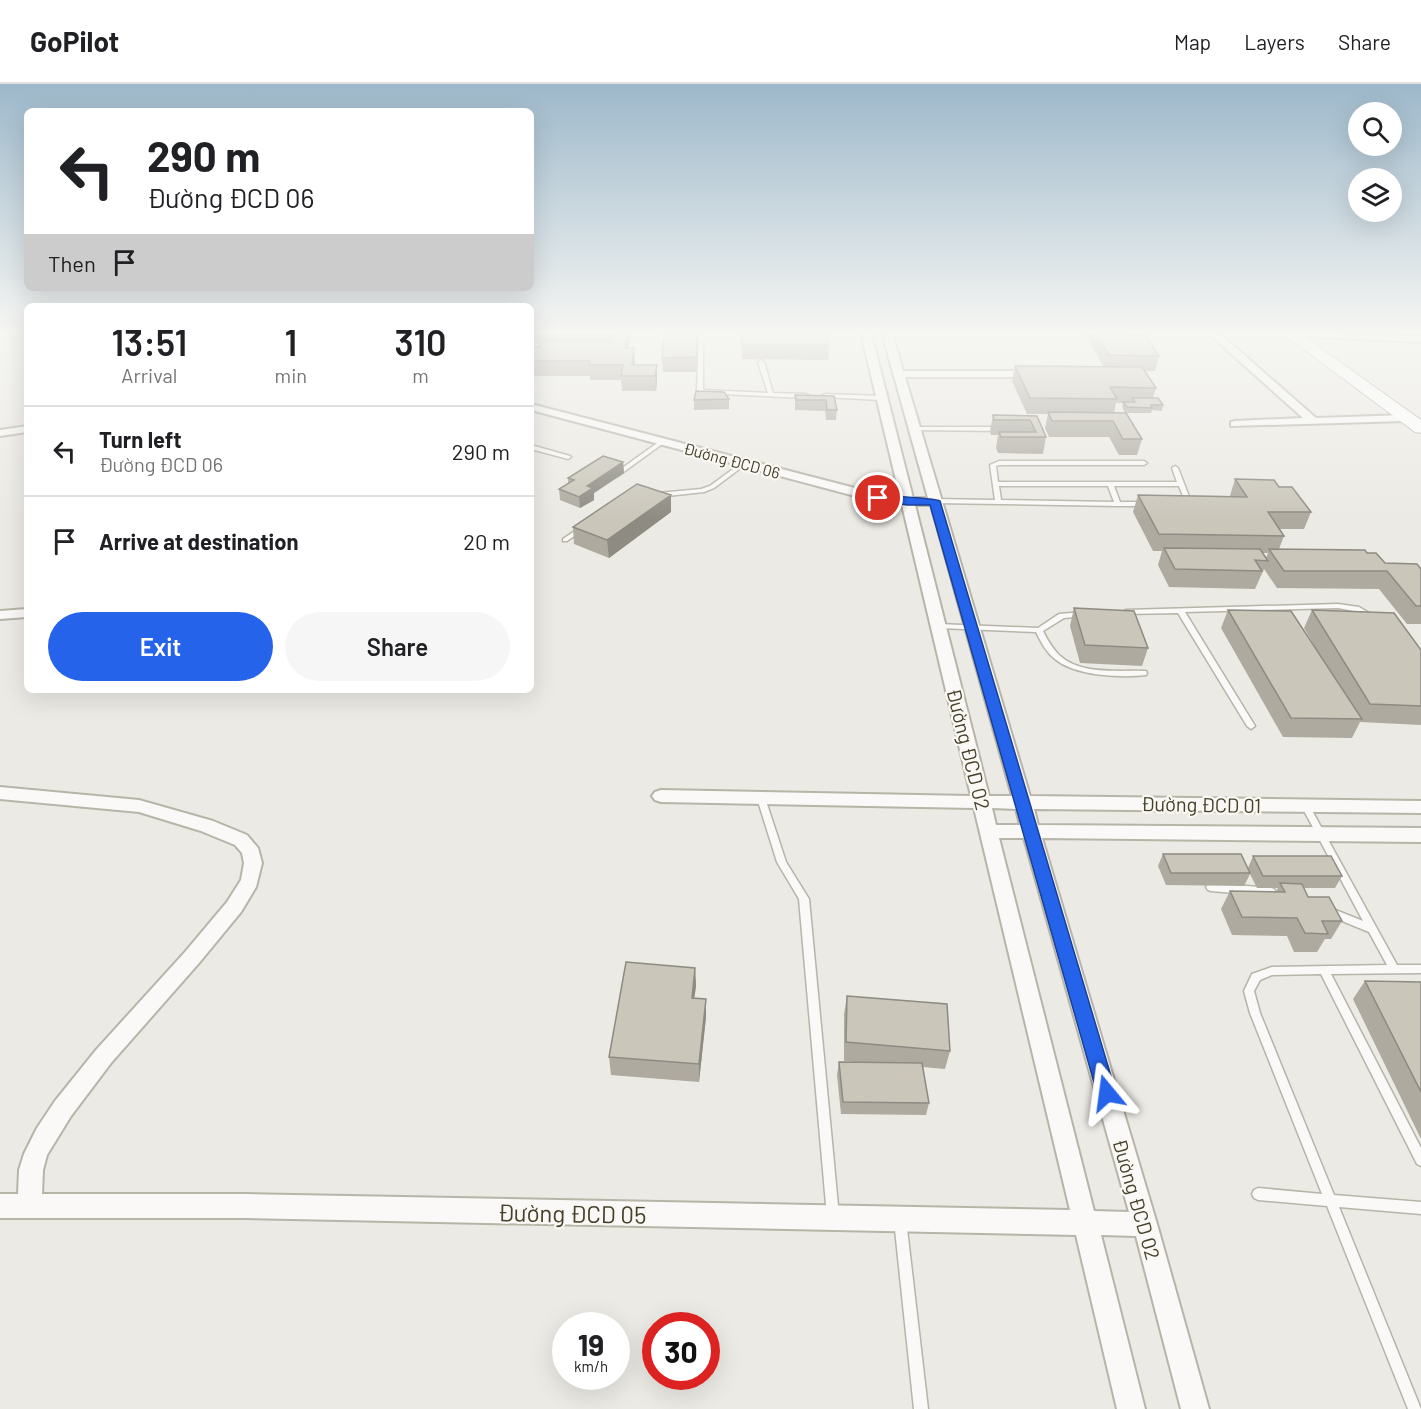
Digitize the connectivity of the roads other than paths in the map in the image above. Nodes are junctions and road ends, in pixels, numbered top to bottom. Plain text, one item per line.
1 (761, 395) edge
2 (771, 395) joint
3 (880, 395) edge
4 (905, 395) edge
5 (1283, 395) edge
6 (1374, 395) edge
7 (881, 398) junction
8 (534, 408) edge
9 (1406, 418) junction
10 (1313, 421) junction
11 (1235, 424) dead end
12 (1421, 428) edge
13 (24, 429) edge
14 (914, 429) junction
15 (1005, 429) edge
16 (0, 433) edge
17 (662, 442) junction
18 (534, 448) edge
19 (568, 457) dead end
20 (744, 463) junction
21 (1144, 463) dead end
22 (1175, 468) dead end
23 (608, 480) edge
24 (1110, 483) junction
25 (1182, 483) junction
26 (995, 484) junction
27 (648, 496) edge
28 (935, 501) junction
29 (907, 502) junction
30 (998, 502) junction
31 (1118, 504) junction
32 (1153, 505) edge
33 (1176, 506) edge
34 (592, 521) edge
35 (565, 540) dead end
36 (1272, 608) junction
37 (1181, 611) junction
38 (24, 613) edge
39 (1089, 613) edge
40 (1112, 613) edge
41 (0, 615) edge
42 (1278, 618) edge
43 (1382, 625) edge
44 (938, 626) junction
45 (971, 626) junction
46 (1039, 630) junction
47 (1143, 673) dead end
48 (1251, 726) dead end
49 (0, 793) edge
50 (661, 796) dead end
51 (761, 798) junction
52 (982, 802) junction
53 (1022, 802) junction
54 (1305, 805) junction
55 (1421, 807) edge
56 (989, 831) junction
57 (1031, 832) junction
58 (1320, 834) junction
59 (1421, 835) edge
60 (1211, 887) dead end
61 (1286, 895) edge
62 (1316, 905) edge
63 (1372, 929) junction
64 (1394, 969) junction
65 (1421, 969) edge
66 (1324, 970) junction
67 (1421, 1160) edge
68 (1257, 1194) dead end
69 (1330, 1200) junction
70 (0, 1206) edge
71 (31, 1206) junction
72 (1421, 1208) edge
73 (834, 1219) junction
74 (900, 1220) junction
75 (1086, 1224) junction
76 (1145, 1224) junction
77 (921, 1409) edge
78 (1131, 1409) edge
79 (1195, 1409) edge
80 (1415, 1409) edge

1 - 2 lane
2 - 7 lane
3 - 7 street, Đường ĐCD 02
4 - 14 street, Đường ĐCD 02
5 - 10 street
6 - 9 main road
7 - 29 street, Đường ĐCD 02
8 - 17 street, Đường ĐCD 06
9 - 10 street
9 - 12 main road
10 - 11 street
13 - 16 street
14 - 15 lane
14 - 28 street, Đường ĐCD 02
17 - 20 street, Đường ĐCD 06
17 - 23 lane
18 - 19 lane
20 - 27 lane
20 - 29 street, Đường ĐCD 06
21 - 26 lane
22 - 25 lane
24 - 25 lane
24 - 26 lane
24 - 31 lane
25 - 33 lane
26 - 30 lane
28 - 29 street, Đường ĐCD 06
28 - 30 lane
28 - 45 street, Đường ĐCD 02
29 - 44 street, Đường ĐCD 02
30 - 31 lane
31 - 32 lane
34 - 35 lane
36 - 37 lane
36 - 42 lane
36 - 43 lane
37 - 40 lane
37 - 48 lane
38 - 41 street
39 - 46 lane
44 - 45 lane
44 - 52 street, Đường ĐCD 02
45 - 46 lane
45 - 53 street, Đường ĐCD 02
46 - 47 lane
49 - 71 street
50 - 51 street, Đường ĐCD 01
51 - 52 street, Đường ĐCD 01
51 - 73 lane
52 - 53 street, Đường ĐCD 01
52 - 56 street, Đường ĐCD 02
53 - 54 street, Đường ĐCD 01
53 - 57 street, Đường ĐCD 02
54 - 55 street, Đường ĐCD 01
54 - 58 lane
56 - 57 street, Đường ĐCD 01
56 - 75 street, Đường ĐCD 02
57 - 58 street, Đường ĐCD 01
57 - 76 street, Đường ĐCD 02
58 - 59 street, Đường ĐCD 01
58 - 63 lane
60 - 61 lane
62 - 63 lane
63 - 64 lane
64 - 65 lane
64 - 66 lane
66 - 67 lane
66 - 69 lane
68 - 69 lane
69 - 72 lane
69 - 80 lane
70 - 71 street, Đường ĐCD 05
71 - 73 street, Đường ĐCD 05
73 - 74 street, Đường ĐCD 05
74 - 75 street, Đường ĐCD 05
74 - 77 lane
75 - 76 street, Đường ĐCD 05
75 - 78 street, Đường ĐCD 02
76 - 79 street, Đường ĐCD 02

